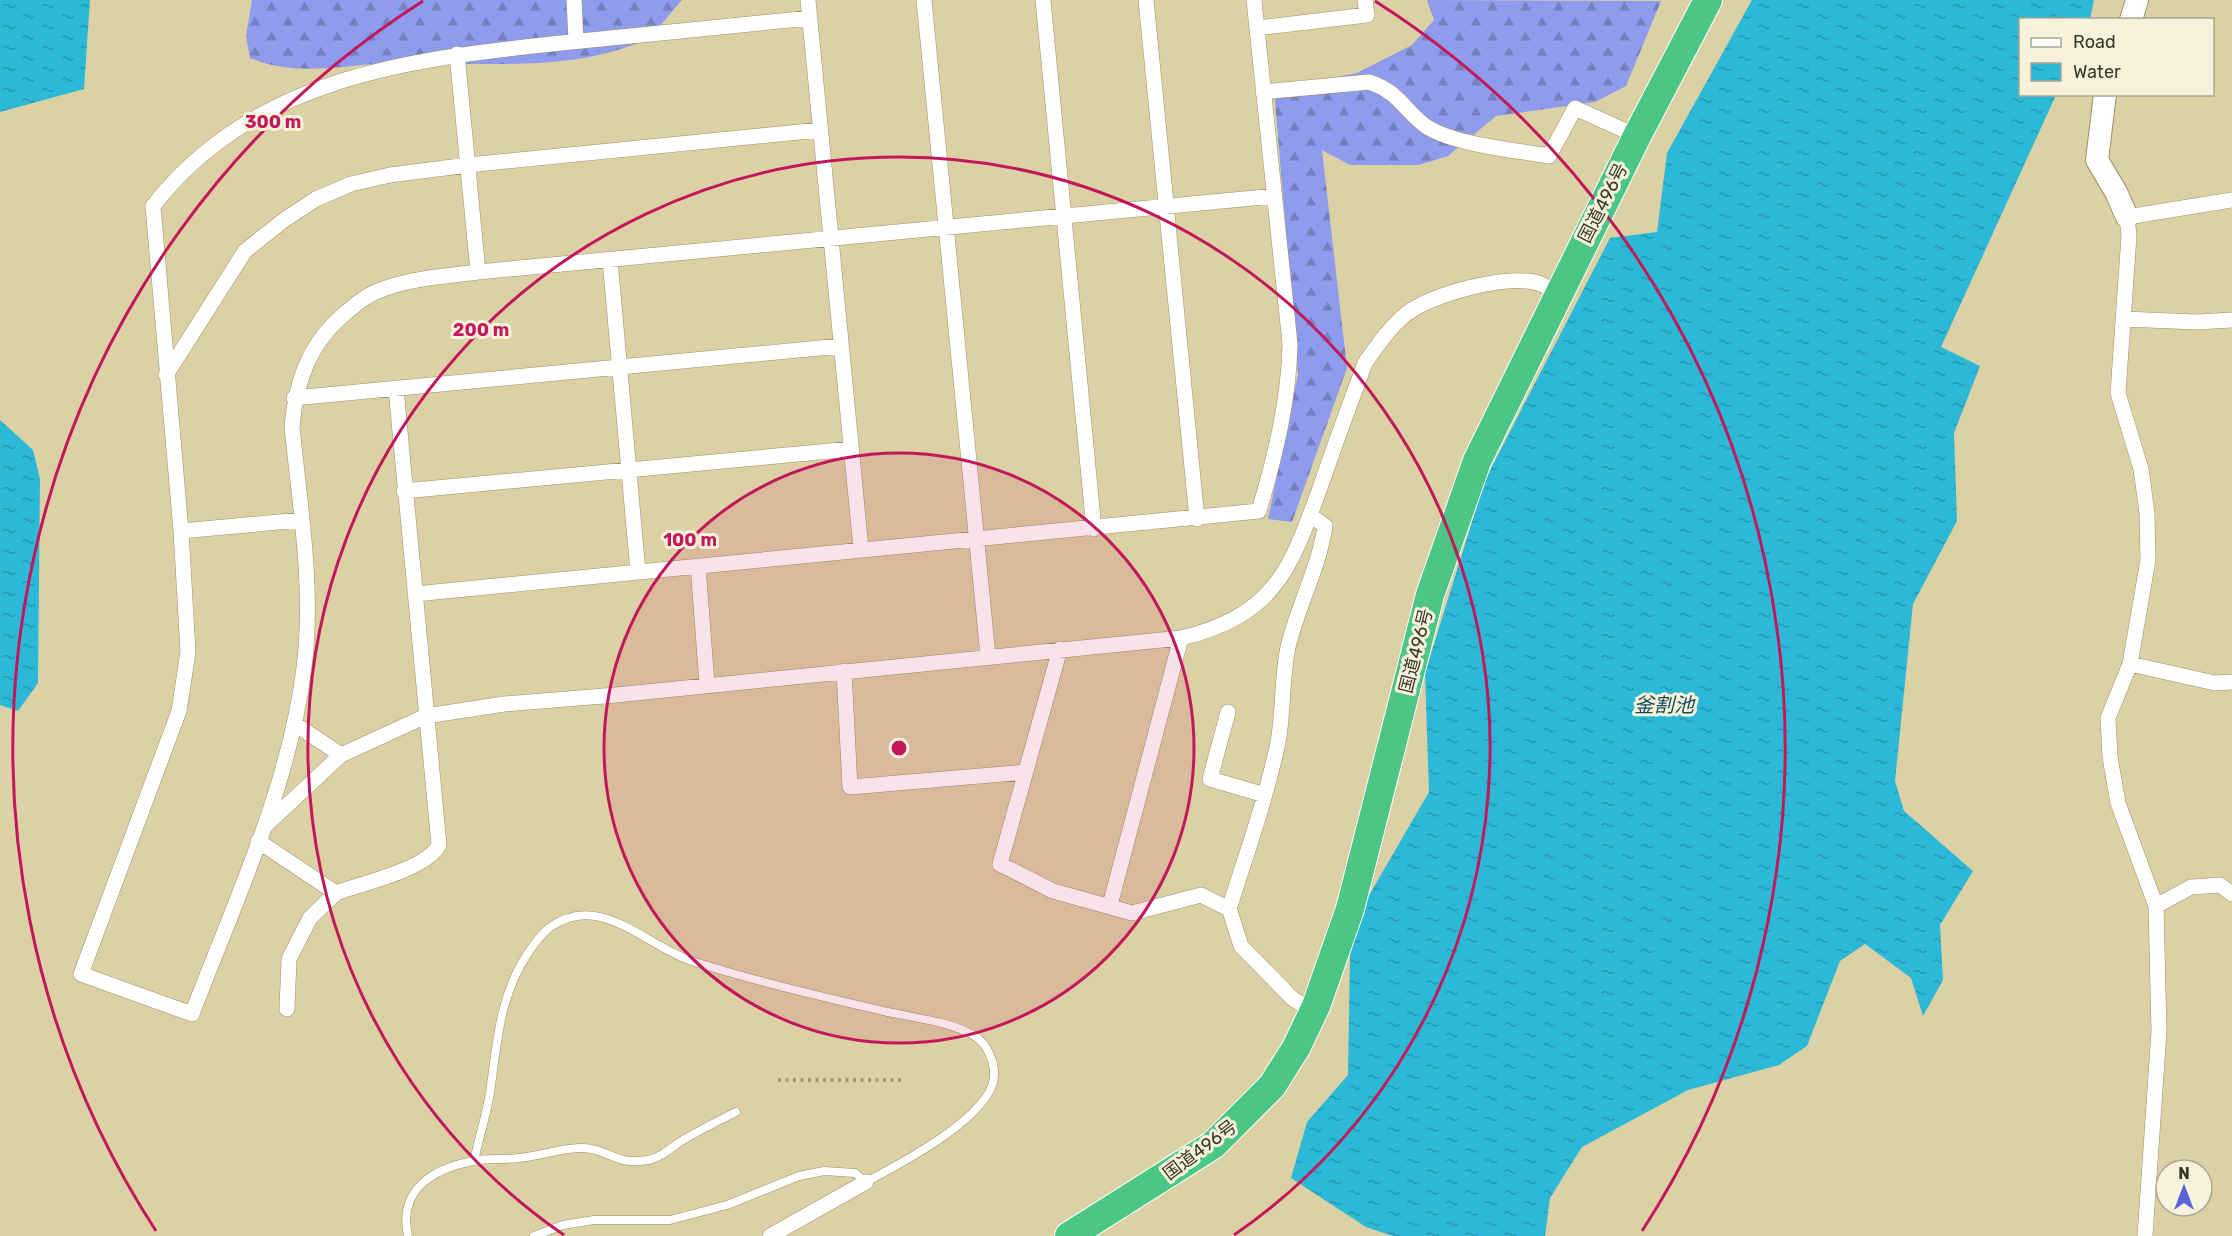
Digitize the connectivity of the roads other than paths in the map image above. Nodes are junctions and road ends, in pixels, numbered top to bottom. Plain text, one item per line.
1 (574, 0) edge
2 (808, 0) edge
3 (924, 0) edge
4 (1042, 0) edge
5 (1146, 0) edge
6 (1254, 0) edge
7 (1365, 0) edge
8 (1708, 0) edge
9 (2137, 0) edge
10 (810, 18) junction
11 (2132, 18) edge
12 (1257, 28) junction
13 (576, 41) junction
14 (457, 54) junction
15 (1263, 92) junction
16 (2105, 96) edge
17 (820, 130) junction
18 (1637, 136) junction
19 (468, 165) junction
20 (1274, 196) junction
21 (2232, 200) edge
22 (1166, 206) junction
23 (1064, 216) junction
24 (2127, 217) junction
25 (946, 227) junction
26 (831, 238) junction
27 (610, 260) junction
28 (478, 272) junction
29 (1558, 294) junction
30 (2123, 320) junction
31 (2232, 320) edge
32 (841, 346) junction
33 (620, 367) junction
34 (166, 375) junction
35 (396, 389) junction
36 (294, 398) junction
37 (851, 449) junction
38 (629, 470) junction
39 (404, 491) junction
40 (1310, 515) junction
41 (1197, 519) junction
42 (301, 520) junction
43 (1094, 529) junction
44 (181, 531) junction
45 (979, 541) junction
46 (861, 549) junction
47 (698, 566) junction
48 (638, 572) junction
49 (415, 594) junction
50 (1181, 638) junction
51 (1060, 649) junction
52 (988, 656) junction
53 (2130, 664) junction
54 (844, 671) junction
55 (2232, 682) edge
56 (707, 684) junction
57 (1228, 712) dead end
58 (426, 716) junction
59 (295, 724) junction
60 (341, 755) junction
61 (1026, 772) junction
62 (1265, 795) junction
63 (261, 834) junction
64 (336, 893) junction
65 (2232, 894) edge
66 (1110, 905) junction
67 (2156, 906) junction
68 (1229, 908) junction
69 (287, 1009) dead end
70 (1313, 1012) junction
71 (736, 1113) dead end
72 (474, 1161) junction
73 (866, 1182) junction
74 (408, 1236) edge
75 (534, 1236) edge
76 (770, 1236) edge
77 (1069, 1236) edge
78 (2145, 1236) edge

1 - 13 street
2 - 10 street
3 - 25 street
4 - 23 street
5 - 22 street
6 - 12 street
7 - 12 street
8 - 18 highway, 国道496号
9 - 11 street
10 - 13 street
10 - 17 street
12 - 15 street
13 - 14 street
14 - 19 street
14 - 34 street
15 - 18 street
15 - 20 street
16 - 24 street
17 - 19 street
17 - 26 street
18 - 29 highway, 国道496号
19 - 28 street
19 - 34 street
20 - 22 street
20 - 41 street
21 - 24 street
22 - 23 street
22 - 41 street
23 - 25 street
23 - 43 street
24 - 30 street
25 - 26 street
25 - 45 street
26 - 27 street
26 - 32 street
27 - 28 street
27 - 33 street
28 - 36 street
29 - 40 street
29 - 70 highway, 国道496号
30 - 31 street
30 - 53 street
32 - 33 street
32 - 37 street
33 - 35 street
33 - 38 street
34 - 44 street
35 - 36 street
35 - 39 street
36 - 42 street
37 - 38 street
37 - 46 street
38 - 39 street
38 - 48 street
39 - 49 street
40 - 50 street
40 - 62 street
41 - 43 street
42 - 44 street
42 - 59 street
43 - 45 street
44 - 63 street
45 - 46 street
45 - 52 street
46 - 47 street
47 - 48 street
47 - 56 street
48 - 49 street
49 - 58 street
50 - 51 street
50 - 66 street
51 - 52 street
51 - 61 street
52 - 54 street
53 - 55 street
53 - 67 street
54 - 56 street
54 - 61 street
56 - 58 street
57 - 62 street
58 - 60 street
58 - 64 street
59 - 60 street
59 - 63 street
60 - 63 street
61 - 66 street
62 - 68 street
63 - 64 street
64 - 69 street
65 - 67 street
66 - 68 street
67 - 78 street
68 - 70 street
70 - 77 highway, 国道496号
71 - 72 lane
72 - 73 lane
72 - 74 lane
73 - 75 lane
73 - 76 street

